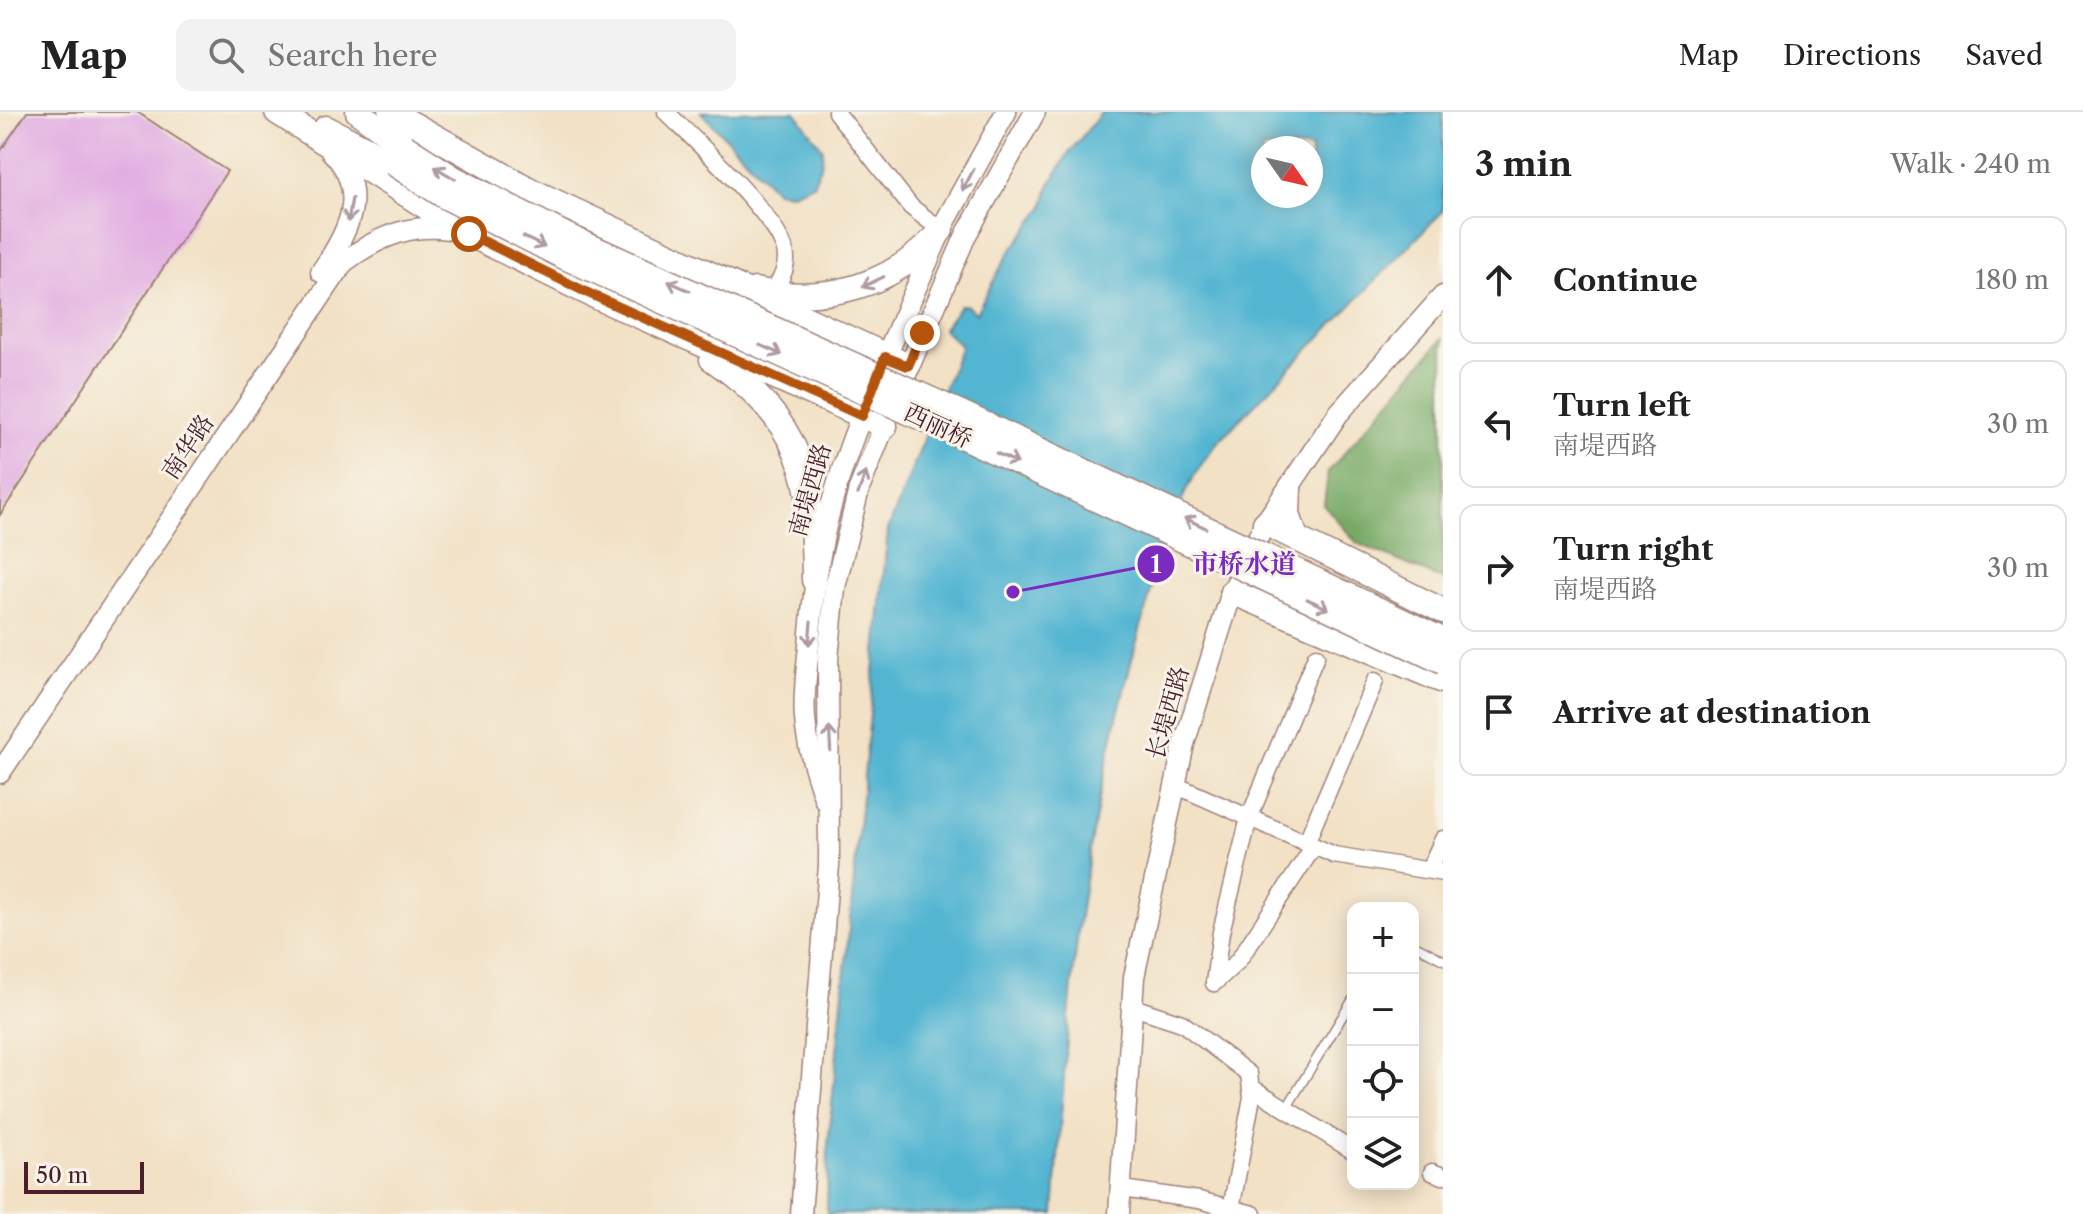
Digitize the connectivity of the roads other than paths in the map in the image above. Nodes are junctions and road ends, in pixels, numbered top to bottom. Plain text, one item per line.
1 (277, 112) edge
2 (295, 112) edge
3 (358, 112) edge
4 (391, 112) edge
5 (666, 112) edge
6 (836, 112) edge
7 (1006, 112) edge
8 (1035, 112) edge
9 (323, 143) junction
10 (399, 155) junction
11 (941, 230) junction
12 (469, 234) junction
13 (725, 284) junction
14 (772, 293) junction
15 (1443, 296) edge
16 (667, 329) junction
17 (885, 357) junction
18 (908, 366) junction
19 (862, 416) junction
20 (885, 426) junction
21 (1291, 488) junction
22 (1265, 523) junction
23 (1299, 540) junction
24 (814, 580) junction
25 (1232, 592) junction
26 (1443, 611) edge
27 (1443, 640) edge
28 (1316, 656) dead end
29 (1443, 662) edge
30 (1375, 681) dead end
31 (1443, 681) edge
32 (0, 749) edge
33 (0, 773) edge
34 (1175, 785) junction
35 (831, 817) junction
36 (1249, 818) junction
37 (1443, 839) edge
38 (1310, 844) junction
39 (1436, 871) edge
40 (1419, 947) edge
41 (1443, 960) edge
42 (1133, 1007) junction
43 (1347, 1009) edge
44 (1251, 1087) junction
45 (1286, 1109) junction
46 (1347, 1147) edge
47 (1122, 1189) junction
48 (1208, 1208) edge
49 (1231, 1209) junction
50 (801, 1214) edge
51 (1119, 1214) edge
52 (1253, 1214) edge

1 - 9 main road
2 - 10 main road
3 - 10 main road
4 - 13 main road
5 - 14 street
6 - 11 street
7 -> 11 street, 南堤西路
8 - 18 street, 南堤西路
9 - 12 main road
9 -> 32 street, 南华路
27 -> 10 main road, 西丽桥, bridge
10 -> 29 main road, 西丽桥, bridge
11 -> 14 main road
11 - 17 street, 南堤西路
12 - 16 main road
12 - 33 street, 南华路
13 - 14 main road
13 - 17 main road
15 - 21 street, 长堤西路
16 - 19 main road
16 - 24 main road
17 - 18 main road
17 - 19 street, 南堤西路
18 - 20 street, 南堤西路
19 - 20 main road
19 - 24 street, 南堤西路
35 -> 20 street, 南堤西路
21 - 22 street, 长堤西路
21 - 23 street
22 - 23 main road
22 - 25 street, 长堤西路
23 - 26 main road
24 -> 35 street, 南堤西路
25 - 31 main road
25 - 34 street, 长堤西路
28 - 36 street
30 - 38 street
34 - 36 street
34 - 42 street, 长堤西路
35 - 50 street, 南堤西路
36 - 38 street
36 - 38 street
37 - 39 street
38 - 39 street
40 - 41 lane
42 - 44 street
42 - 47 street, 长堤西路
43 - 45 lane
44 - 45 street
44 - 49 street
45 - 46 street
47 - 48 street
47 - 51 street, 长堤西路
48 - 49 street
49 - 52 street

